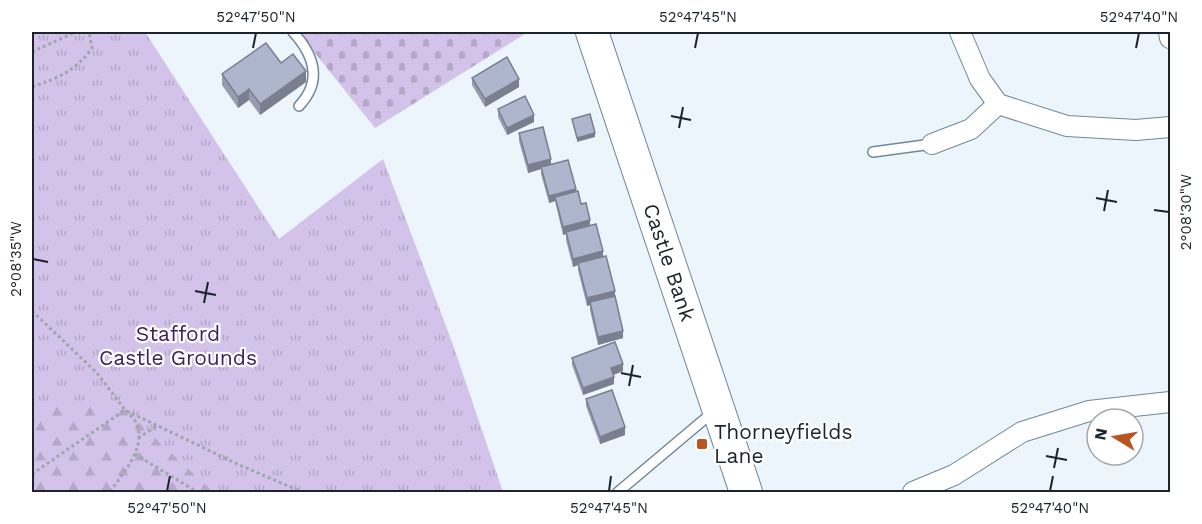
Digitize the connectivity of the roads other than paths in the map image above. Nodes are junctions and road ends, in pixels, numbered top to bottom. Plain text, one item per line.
1 (293, 32) edge
2 (592, 32) edge
3 (960, 32) edge
4 (1169, 32) edge
5 (1170, 38) edge
6 (998, 104) junction
7 (299, 106) dead end
8 (1170, 127) edge
9 (932, 144) joint
10 (873, 152) dead end
11 (1170, 402) edge
12 (717, 409) junction
13 (618, 492) edge
14 (746, 492) edge
15 (913, 492) edge

1 - 7 lane
2 - 12 highway, Castle Bank
3 - 6 street
4 - 5 street
6 - 8 street
6 - 9 street
9 - 10 lane
11 - 15 street
12 - 13 lane
12 - 14 highway, Castle Bank

